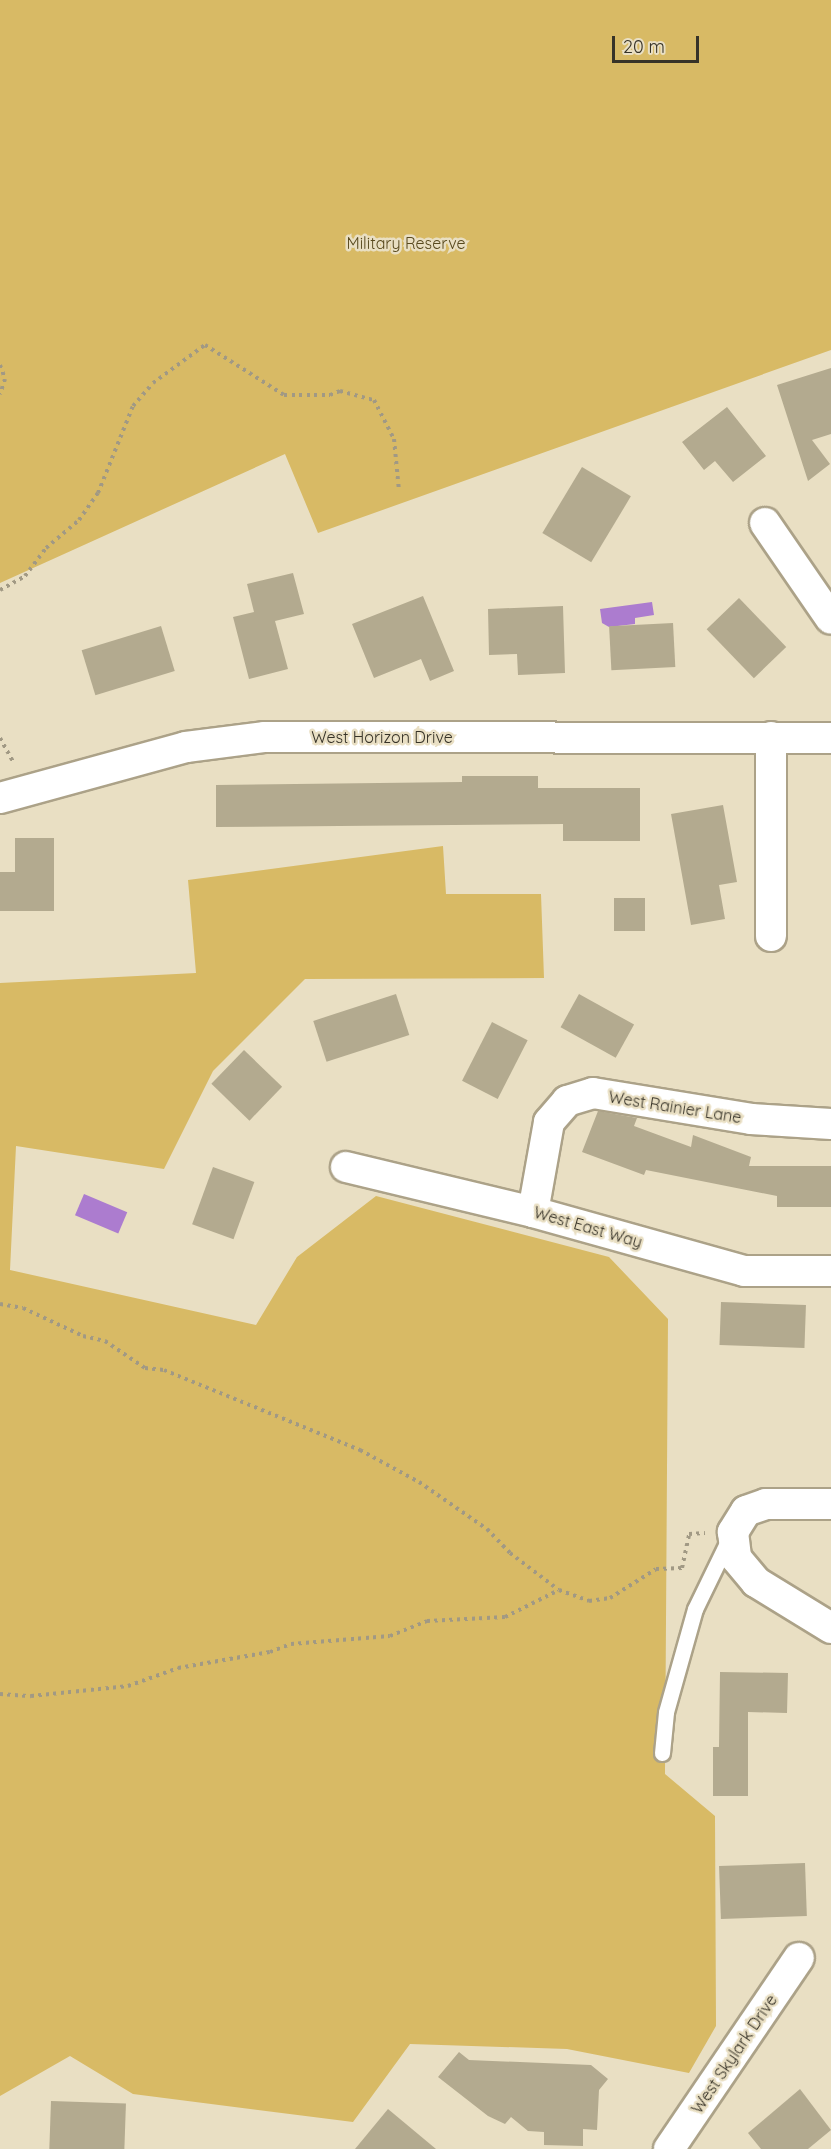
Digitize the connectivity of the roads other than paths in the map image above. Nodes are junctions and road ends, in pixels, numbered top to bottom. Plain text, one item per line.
1 (765, 523) dead end
2 (831, 620) edge
3 (771, 737) junction
4 (831, 738) edge
5 (0, 798) edge
6 (771, 936) dead end
7 (831, 1124) edge
8 (346, 1167) dead end
9 (533, 1212) junction
10 (831, 1271) edge
11 (831, 1504) edge
12 (739, 1521) junction
13 (831, 1628) edge
14 (662, 1753) dead end
15 (799, 1958) dead end
16 (669, 2149) edge

1 - 2 street
3 - 4 street, West Horizon Drive
3 - 5 street, West Horizon Drive
3 - 6 street
7 - 9 street, West Rainier Lane
8 - 9 street, West East Way
9 - 10 street, West East Way
11 - 12 street
12 - 13 street
12 - 14 lane
15 - 16 street, West Skylark Drive

